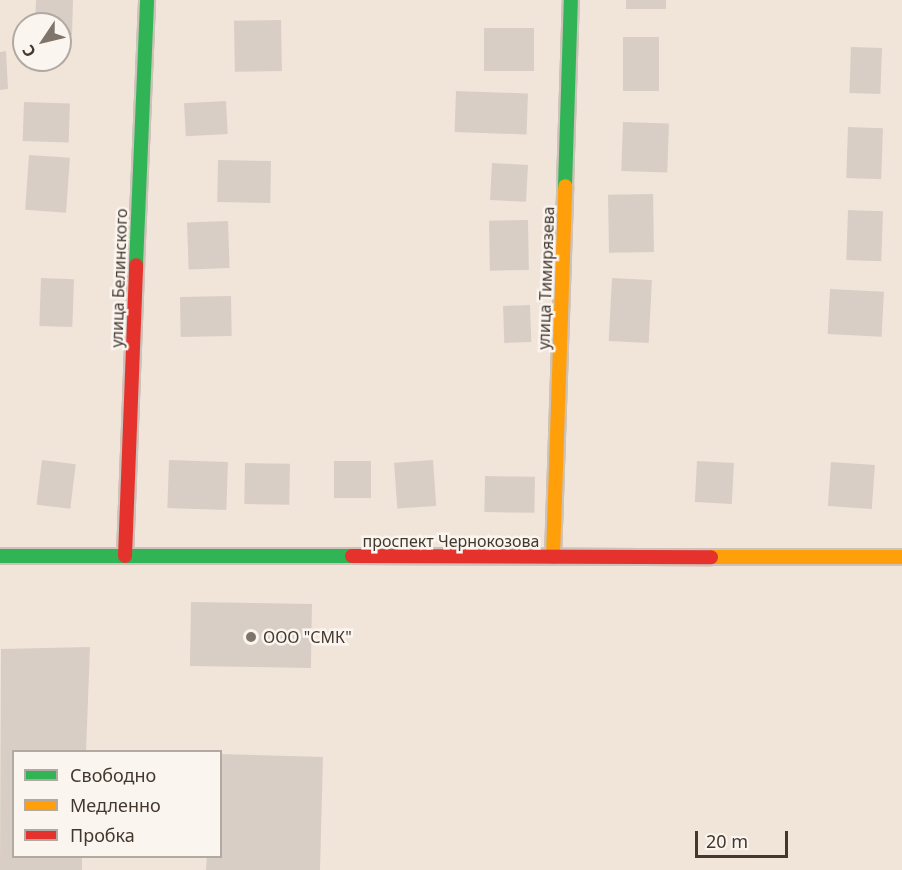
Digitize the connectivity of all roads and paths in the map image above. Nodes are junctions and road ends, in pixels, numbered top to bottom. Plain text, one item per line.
1 (147, 0) edge
2 (571, 0) edge
3 (0, 556) edge
4 (125, 556) junction
5 (553, 557) junction
6 (902, 557) edge

1 - 4 street, улица Белинского
2 - 5 street, улица Тимирязева
3 - 4 street, проспект Чернокозова
4 - 5 street, проспект Чернокозова
5 - 6 street, проспект Чернокозова

